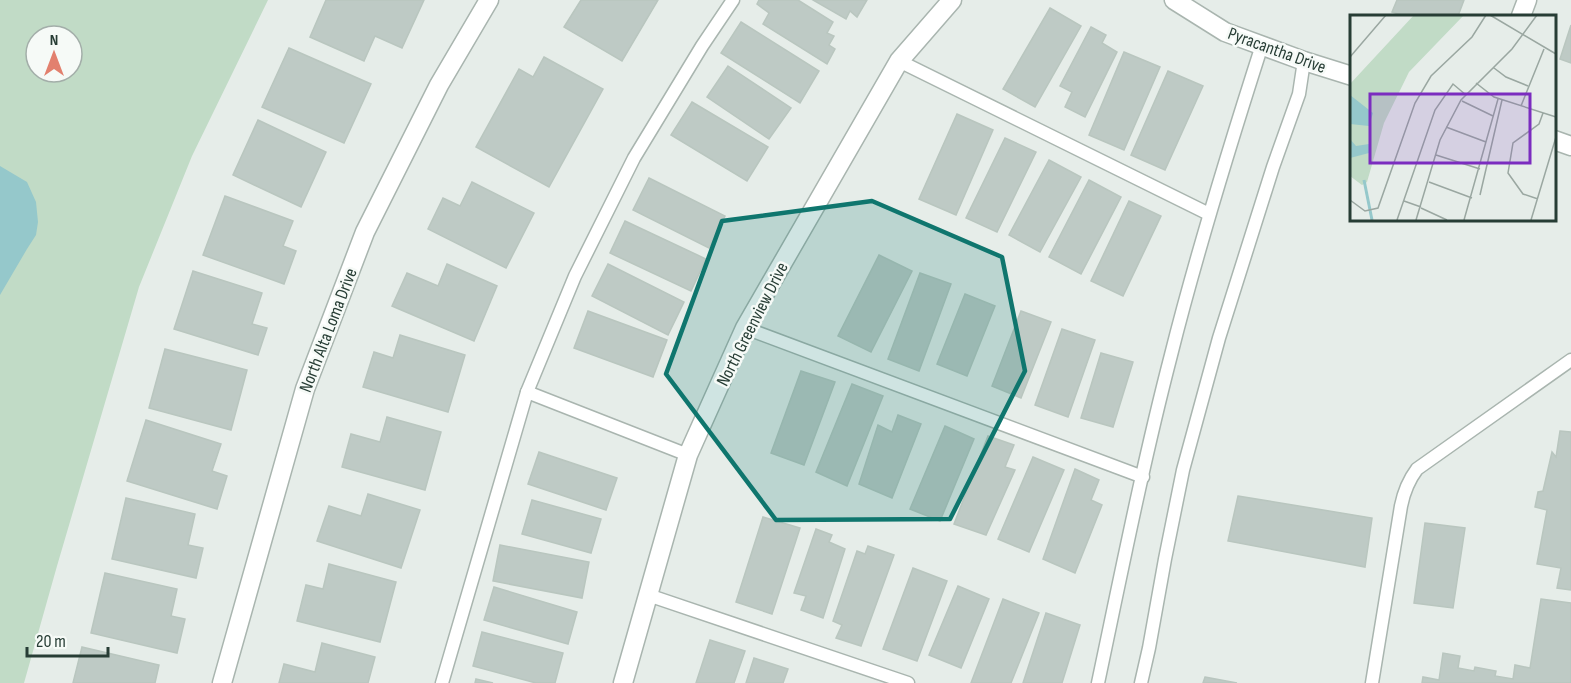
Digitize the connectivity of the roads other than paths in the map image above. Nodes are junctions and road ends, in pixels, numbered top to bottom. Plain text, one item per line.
1 (489, 0) edge
2 (733, 0) edge
3 (1174, 0) edge
4 (1527, 0) edge
5 (945, 3) edge
6 (1521, 15) edge
7 (1262, 45) junction
8 (899, 61) junction
9 (1304, 61) junction
10 (1350, 75) edge
11 (1556, 141) edge
12 (1571, 146) edge
13 (1209, 214) junction
14 (745, 328) junction
15 (1571, 360) edge
16 (527, 392) junction
17 (688, 455) junction
18 (1143, 477) junction
19 (648, 596) junction
20 (222, 683) edge
21 (442, 683) edge
22 (623, 683) edge
23 (908, 683) edge
24 (1098, 683) edge
25 (1141, 683) edge
26 (1372, 683) edge

1 - 20 street, North Alta Loma Drive
2 - 16 lane
3 - 7 street, Pyracantha Drive
4 - 6 street
5 - 8 street, North Greenview Drive
7 - 9 street, Pyracantha Drive
7 - 13 lane
8 - 13 lane
8 - 14 street, North Greenview Drive
9 - 10 street, Pyracantha Drive
9 - 25 lane
11 - 12 street
13 - 18 lane
14 - 17 street, North Greenview Drive
14 - 18 lane
15 - 26 lane
16 - 17 lane
16 - 21 lane
17 - 19 street, North Greenview Drive
18 - 24 lane
19 - 22 street, North Greenview Drive
19 - 23 lane

